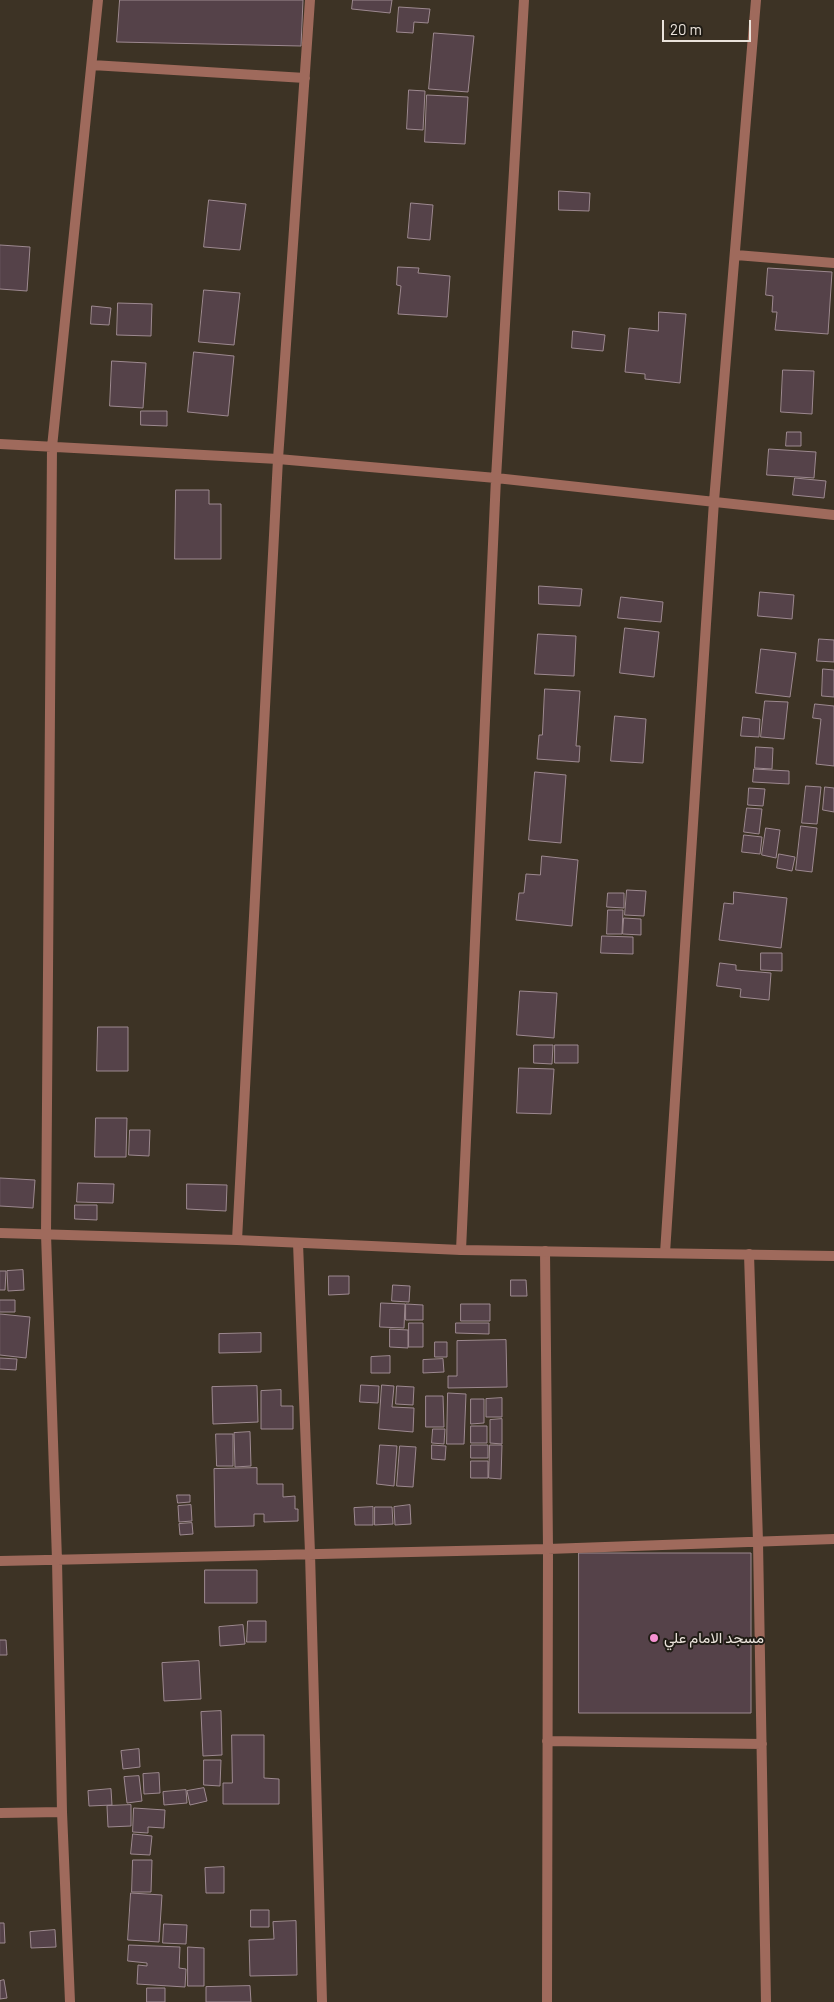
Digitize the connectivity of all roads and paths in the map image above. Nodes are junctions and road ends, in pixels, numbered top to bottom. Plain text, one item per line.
1 (98, 0) edge
2 (310, 0) edge
3 (524, 0) edge
4 (756, 0) edge
5 (92, 65) junction
6 (305, 78) junction
7 (736, 255) junction
8 (834, 263) edge
9 (0, 444) edge
10 (52, 447) junction
11 (278, 459) junction
12 (496, 478) junction
13 (714, 501) junction
14 (834, 515) edge
15 (0, 1233) edge
16 (46, 1234) junction
17 (237, 1240) junction
18 (298, 1243) junction
19 (461, 1250) junction
20 (545, 1251) junction
21 (665, 1253) junction
22 (749, 1254) junction
23 (834, 1256) edge
24 (834, 1539) edge
25 (758, 1542) junction
26 (548, 1549) junction
27 (310, 1553) junction
28 (57, 1560) junction
29 (0, 1561) edge
30 (547, 1741) junction
31 (762, 1744) junction
32 (62, 1812) junction
33 (0, 1814) edge
34 (70, 2002) edge
35 (322, 2002) edge
36 (547, 2002) edge
37 (766, 2002) edge

1 - 5 street
2 - 6 street
3 - 12 street
4 - 7 street
5 - 6 street
5 - 10 street
6 - 11 street
7 - 8 street
7 - 13 street
9 - 10 street
10 - 11 street
10 - 16 street
11 - 12 street
11 - 17 street
12 - 13 street
12 - 19 street
13 - 14 street
13 - 21 street
15 - 16 street
16 - 17 street
16 - 28 street
17 - 18 street
18 - 19 street
18 - 27 street
19 - 20 street
20 - 21 street
20 - 26 street
21 - 22 street
22 - 23 street
22 - 25 street
24 - 25 street
25 - 26 street
25 - 31 street
26 - 27 street
26 - 30 street
27 - 28 street
27 - 35 street
28 - 29 street
28 - 32 street
30 - 31 street
30 - 36 street
31 - 37 street
32 - 33 street
32 - 34 street

